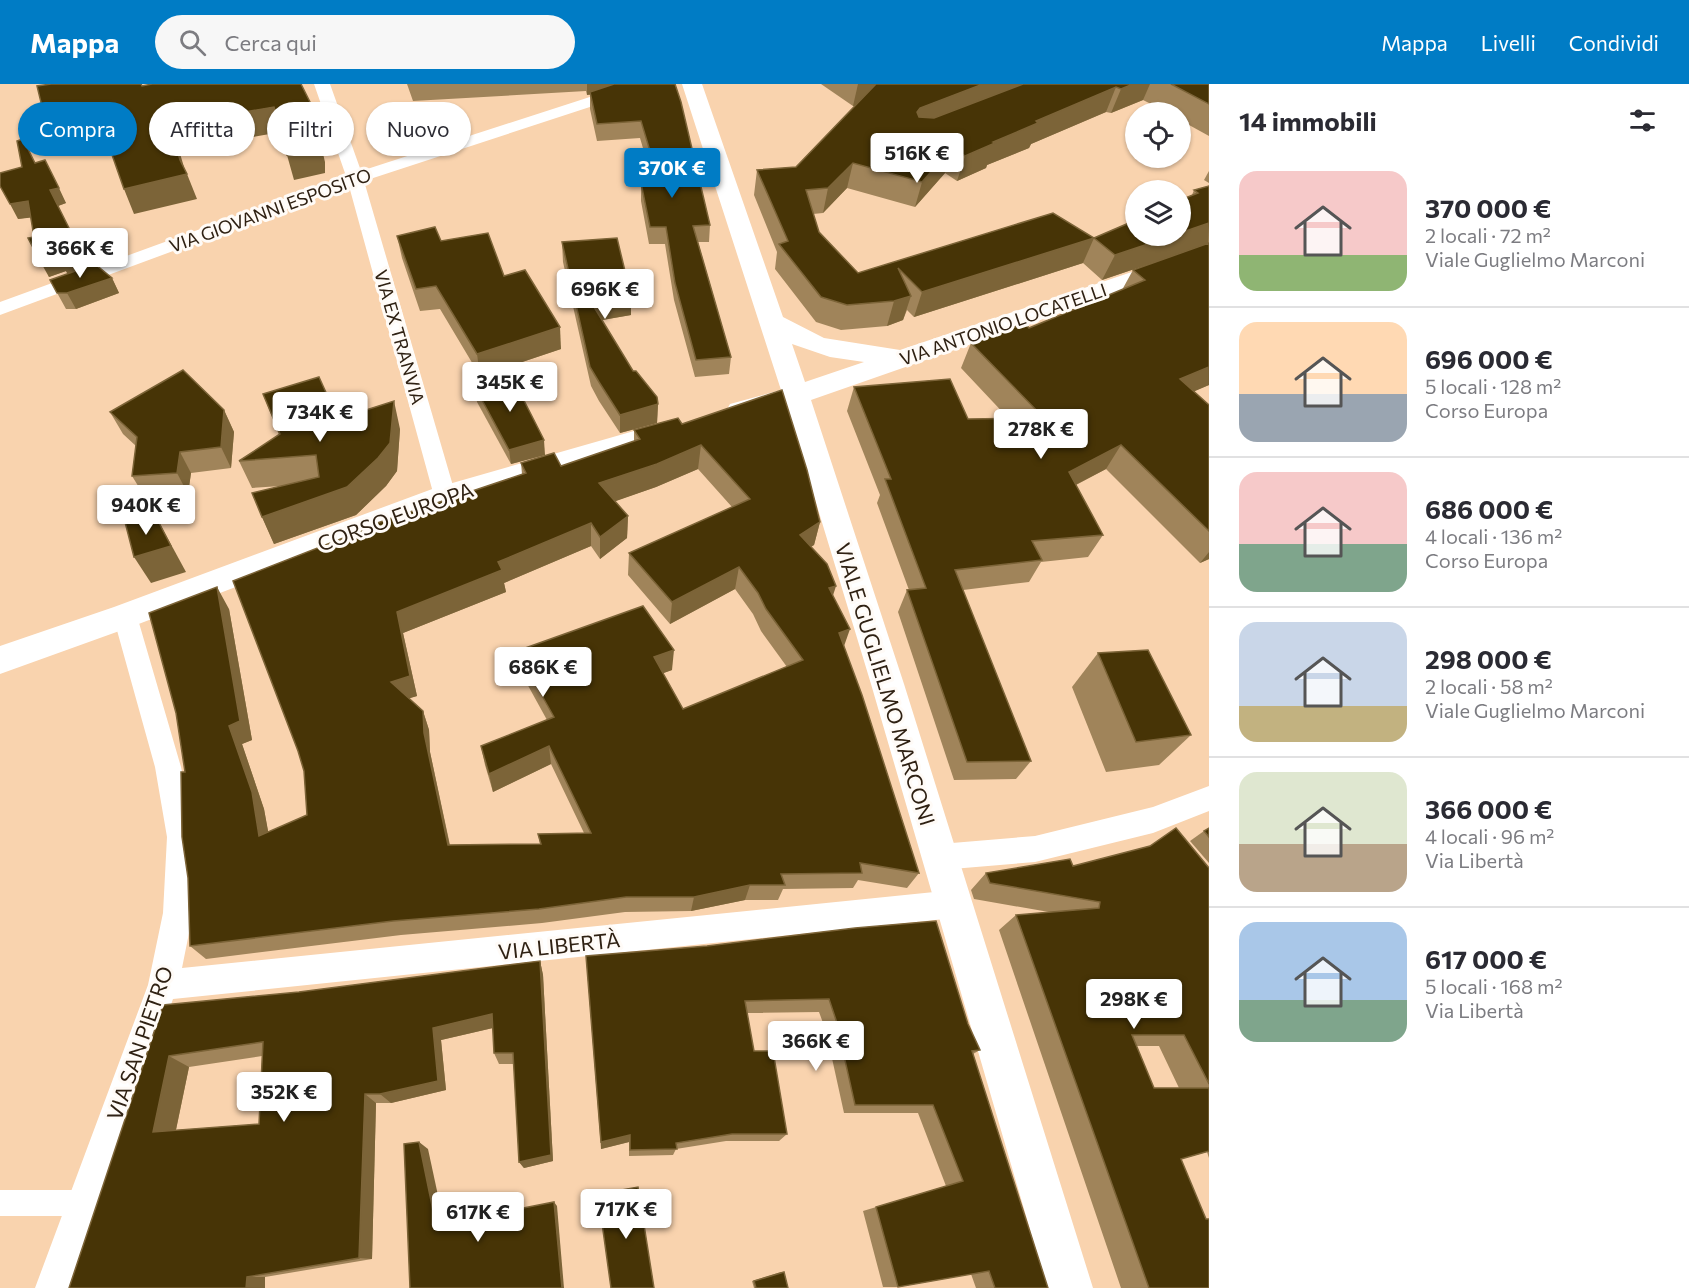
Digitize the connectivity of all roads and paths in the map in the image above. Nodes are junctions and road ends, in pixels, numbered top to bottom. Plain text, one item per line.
1 (322, 84) edge
2 (646, 84) edge
3 (692, 84) edge
4 (355, 178) junction
5 (1209, 253) edge
6 (0, 283) edge
7 (4, 307) edge
8 (772, 321) junction
9 (904, 358) junction
10 (796, 395) junction
11 (717, 417) edge
12 (683, 427) edge
13 (445, 496) junction
14 (125, 616) junction
15 (0, 660) edge
16 (1209, 798) edge
17 (940, 857) junction
18 (954, 904) junction
19 (163, 985) junction
20 (0, 1203) edge
21 (82, 1203) junction
22 (53, 1288) edge
23 (1070, 1288) edge

1 - 4 street, VIA EX TRANVIA
2 - 4 street, VIA GIOVANNI ESPOSITO
3 - 8 street, VIALE GUGLIELMO MARCONI
4 - 7 street, VIA GIOVANNI ESPOSITO
4 - 13 street, VIA EX TRANVIA
5 - 9 street, VIA ANTONIO LOCATELLI
6 - 7 street
8 - 9 street
8 - 10 street, VIALE GUGLIELMO MARCONI
9 - 10 street, VIA ANTONIO LOCATELLI
10 - 11 street
10 - 17 street, VIALE GUGLIELMO MARCONI
12 - 13 street, CORSO EUROPA
13 - 14 street, CORSO EUROPA
14 - 15 street, CORSO EUROPA
14 - 19 street, VIA SAN PIETRO
16 - 17 street
17 - 18 street, VIALE GUGLIELMO MARCONI
18 - 19 street, VIA LIBERTÀ
18 - 23 street, VIALE GUGLIELMO MARCONI
19 - 21 street, VIA SAN PIETRO
20 - 21 street
21 - 22 street, VIA SAN PIETRO

